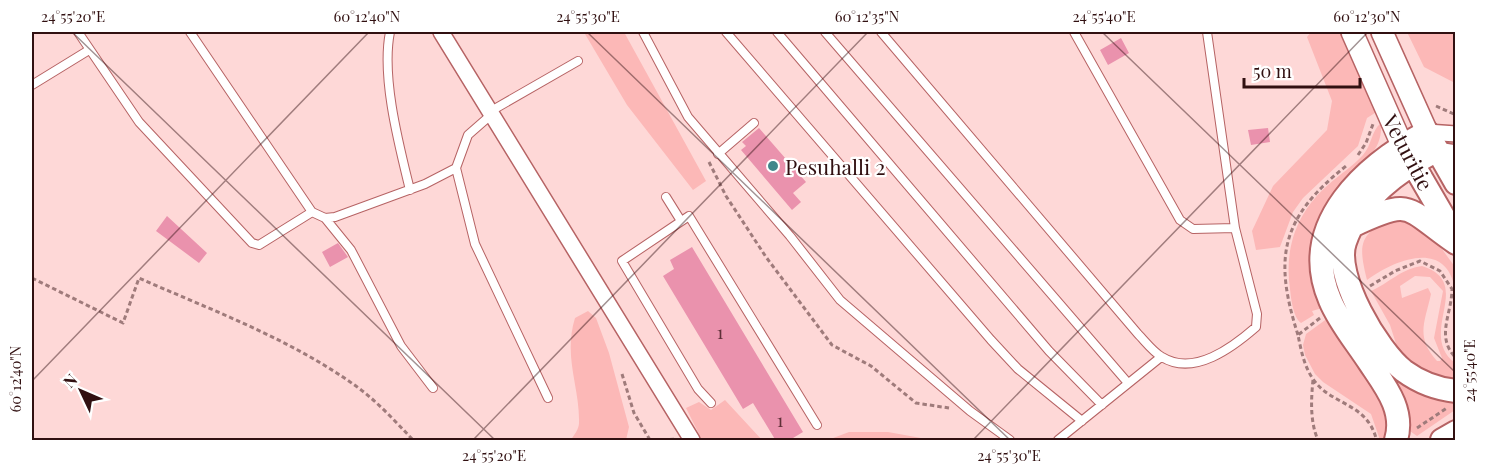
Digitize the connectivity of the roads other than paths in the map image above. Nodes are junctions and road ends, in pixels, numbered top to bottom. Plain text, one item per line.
1 (78, 32) edge
2 (190, 32) edge
3 (390, 32) edge
4 (441, 32) edge
5 (643, 32) edge
6 (726, 32) edge
7 (777, 32) edge
8 (825, 32) edge
9 (881, 32) edge
10 (1074, 32) edge
11 (1207, 32) edge
12 (1352, 32) edge
13 (1382, 32) edge
14 (89, 50) junction
15 (578, 61) dead end
16 (32, 85) edge
17 (492, 113) junction
18 (754, 123) dead end
19 (1455, 134) edge
20 (1440, 145) edge
21 (718, 154) junction
22 (1407, 154) junction
23 (456, 168) junction
24 (1455, 183) edge
25 (410, 190) junction
26 (666, 197) dead end
27 (312, 212) junction
28 (325, 218) junction
29 (681, 221) junction
30 (1352, 226) junction
31 (1235, 228) junction
32 (1455, 237) edge
33 (1455, 243) edge
34 (1161, 357) junction
35 (1128, 383) junction
36 (433, 388) dead end
37 (1455, 391) edge
38 (548, 398) dead end
39 (711, 403) dead end
40 (1102, 405) junction
41 (1082, 421) junction
42 (817, 425) dead end
43 (1455, 432) edge
44 (1405, 435) edge
45 (692, 441) edge
46 (1010, 441) edge
47 (1058, 441) edge
48 (1442, 441) edge

1 - 14 lane
2 - 27 lane
3 - 25 lane
4 - 17 street
5 - 21 lane
6 - 41 lane
7 - 40 lane
8 - 35 lane
9 - 34 lane
10 - 31 lane
11 - 31 lane
12 - 22 main road, Veturitie
13 - 20 main road, Veturitie
14 - 16 lane
14 - 27 lane
15 - 17 lane
17 - 23 lane
17 - 45 street
18 - 21 lane
19 - 20 street
20 - 22 main road
20 - 24 main road, Veturitie
21 - 46 lane
22 - 30 main road
22 - 32 main road, Veturitie
22 - 44 main road
23 - 25 lane
23 - 38 lane
25 - 28 lane
26 - 29 lane
27 - 28 lane
28 - 36 lane
29 - 39 lane
29 - 42 lane
30 - 33 main road
30 - 37 main road
31 - 34 lane
34 - 35 lane
35 - 40 lane
40 - 41 lane
41 - 47 lane
43 - 48 main road

